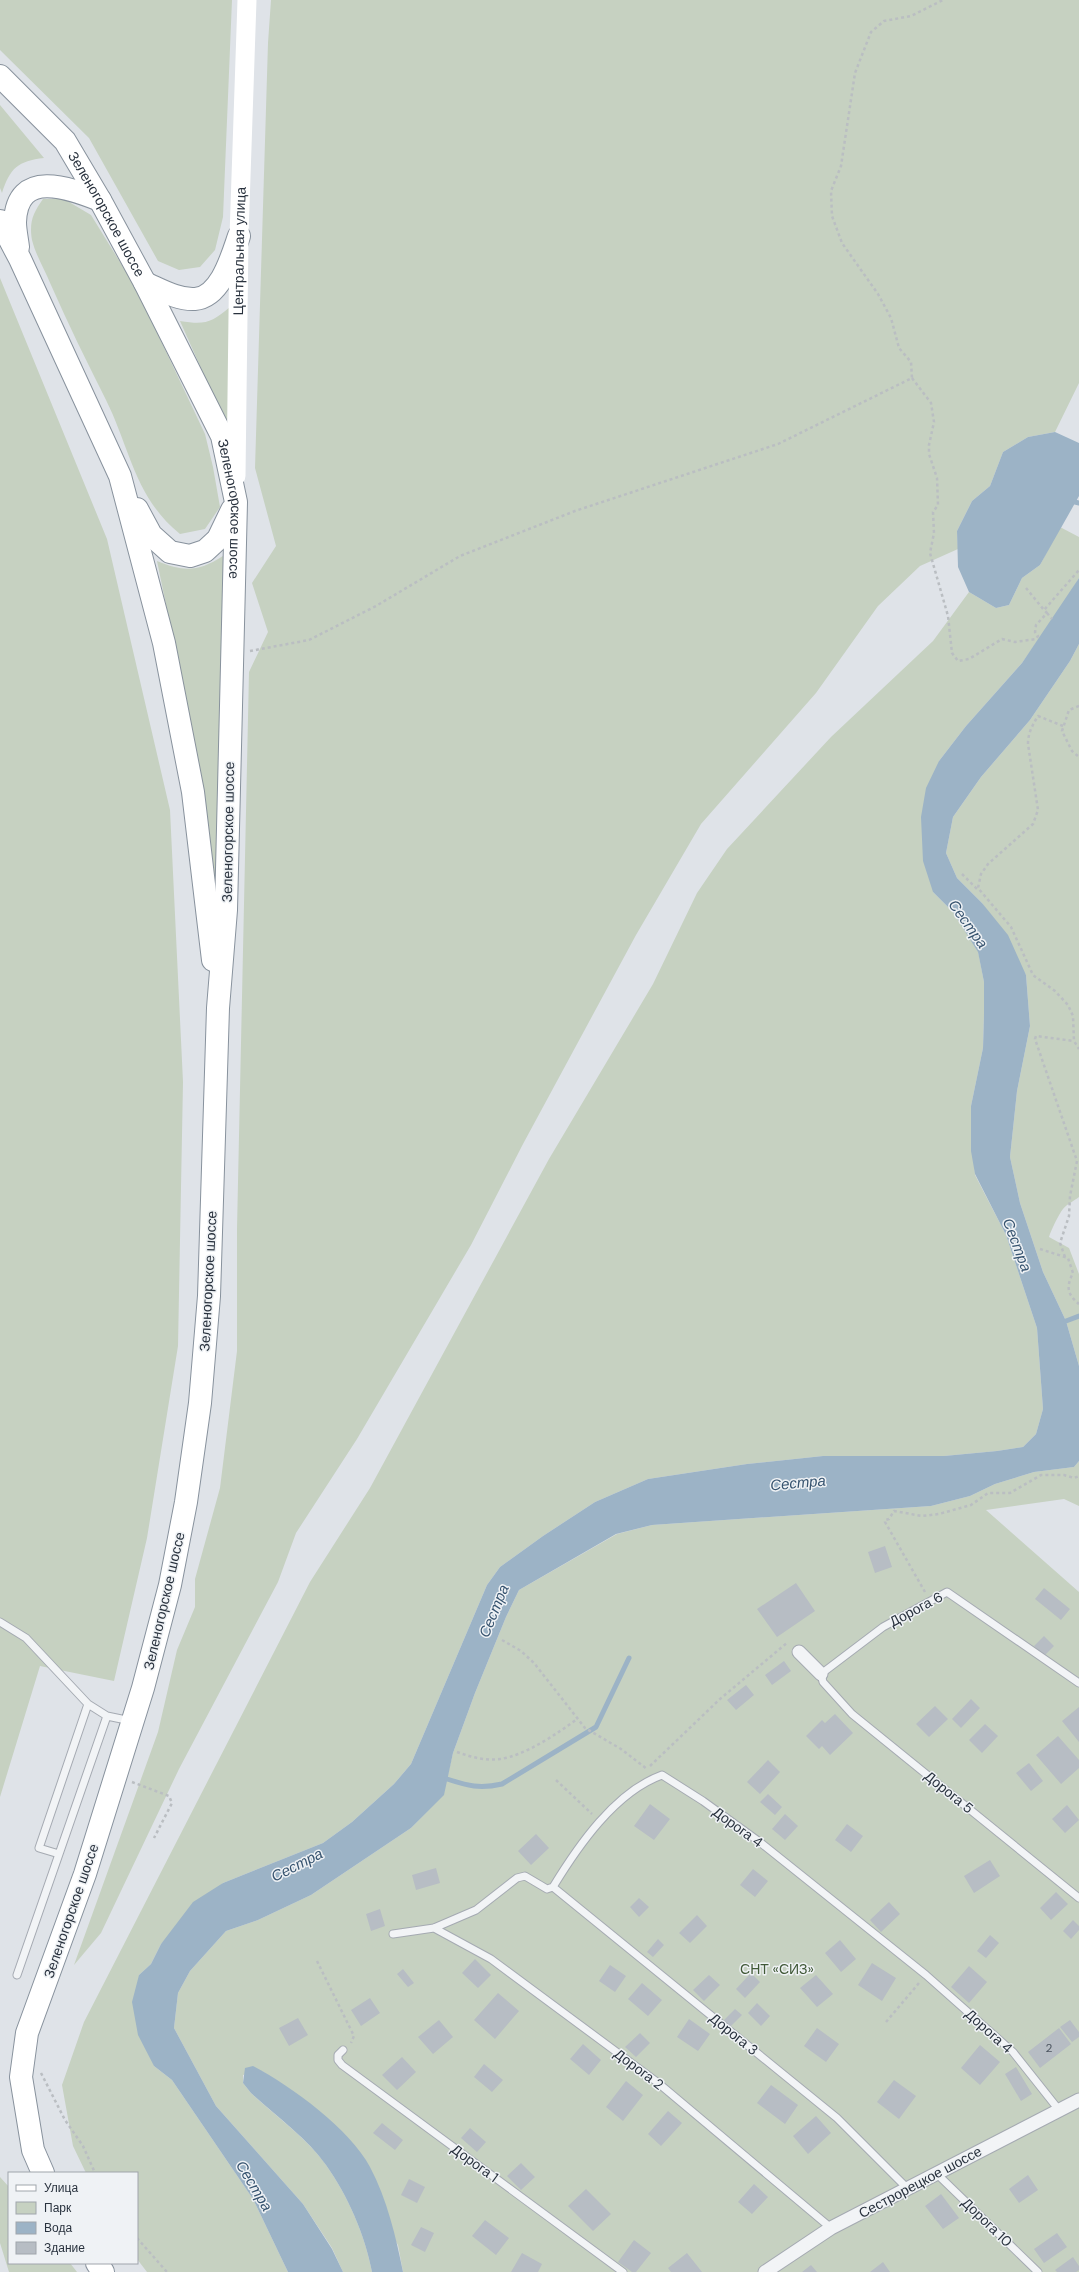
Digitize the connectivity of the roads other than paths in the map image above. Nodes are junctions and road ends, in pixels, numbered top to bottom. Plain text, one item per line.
1 (247, 0) edge
2 (0, 76) edge
3 (100, 200) junction
4 (0, 221) edge
5 (239, 236) junction
6 (20, 259) junction
7 (145, 284) junction
8 (120, 476) junction
9 (236, 502) junction
10 (218, 1008) junction
11 (0, 1622) edge
12 (799, 1652) dead end
13 (822, 1678) junction
14 (1079, 1683) edge
15 (88, 1704) junction
16 (107, 1716) junction
17 (133, 1722) junction
18 (59, 1854) junction
19 (553, 1887) junction
20 (1079, 1898) edge
21 (434, 1928) junction
22 (393, 1934) dead end
23 (17, 1975) dead end
24 (343, 2050) road end
25 (1079, 2100) edge
26 (1059, 2110) junction
27 (43, 2172) edge
28 (936, 2173) junction
29 (907, 2188) junction
30 (831, 2228) junction
31 (623, 2272) edge
32 (765, 2272) edge
33 (1038, 2272) edge

1 - 5 main road, Центральная улица
2 - 3 highway, Зеленогорское шоссе
3 - 6 highway
3 - 7 highway, Зеленогорское шоссе
4 - 6 highway, Зеленогорское шоссе
5 - 7 highway
5 - 9 main road, Центральная улица
6 - 8 highway, Зеленогорское шоссе
7 - 9 highway, Зеленогорское шоссе
8 - 9 highway
8 - 10 highway, Зеленогорское шоссе
9 - 10 highway, Зеленогорское шоссе
10 - 17 highway, Зеленогорское шоссе
11 - 15 lane
12 - 13 street
13 - 14 lane, Дорога 6
13 - 20 lane, Дорога 5
15 - 16 lane
15 - 18 lane
16 - 17 lane
16 - 18 lane
17 - 27 highway, Зеленогорское шоссе
18 - 23 lane
19 - 21 lane
19 - 26 lane, Дорога 4
19 - 29 lane, Дорога 3
21 - 22 lane
21 - 30 lane, Дорога 2
24 - 31 lane, Дорога 1
25 - 26 street, Сестрорецкое шоссе
26 - 28 street, Сестрорецкое шоссе
28 - 29 street, Сестрорецкое шоссе
28 - 33 lane, Дорога 10
29 - 30 street, Сестрорецкое шоссе
30 - 32 street, Сестрорецкое шоссе

